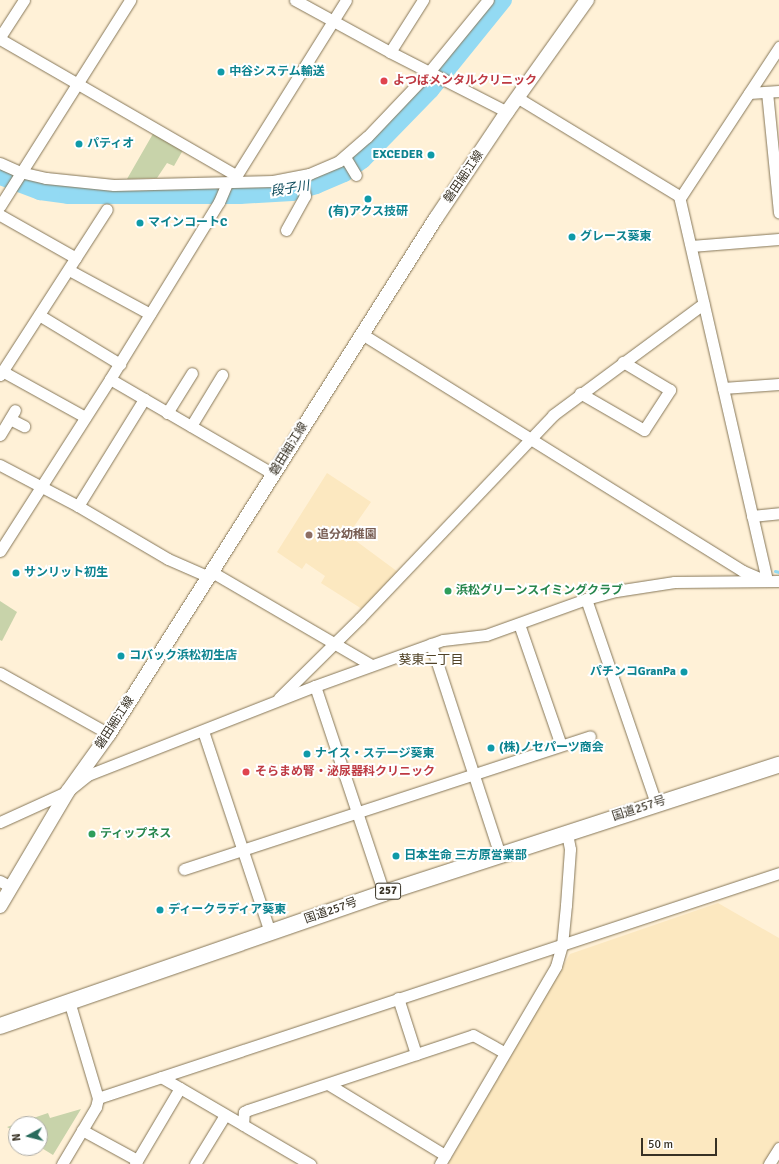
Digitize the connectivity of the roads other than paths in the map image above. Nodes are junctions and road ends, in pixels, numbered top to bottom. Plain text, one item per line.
1 (24, 0) edge
2 (130, 0) edge
3 (295, 0) edge
4 (346, 0) edge
5 (423, 0) edge
6 (488, 0) edge
7 (587, 0) edge
8 (332, 22) junction
9 (0, 38) edge
10 (779, 47) edge
11 (390, 52) junction
12 (433, 74) junction
13 (77, 83) junction
14 (779, 91) edge
15 (767, 92) junction
16 (749, 93) junction
17 (518, 98) junction
18 (507, 112) junction
19 (0, 162) edge
20 (18, 175) junction
21 (302, 180) junction
22 (230, 183) junction
23 (680, 198) junction
24 (0, 206) edge
25 (107, 209) dead end
26 (779, 212) edge
27 (0, 215) edge
28 (286, 230) dead end
29 (779, 239) edge
30 (691, 246) junction
31 (76, 258) junction
32 (69, 270) junction
33 (703, 304) junction
34 (150, 314) junction
35 (39, 315) junction
36 (362, 334) junction
37 (623, 362) junction
38 (120, 364) junction
39 (1, 371) edge
40 (192, 373) dead end
41 (222, 374) dead end
42 (110, 380) junction
43 (779, 384) edge
44 (723, 388) junction
45 (580, 393) junction
46 (144, 399) junction
47 (167, 412) junction
48 (85, 417) junction
49 (24, 426) dead end
50 (191, 426) junction
51 (0, 436) edge
52 (532, 438) junction
53 (0, 465) edge
54 (273, 474) junction
55 (40, 486) junction
56 (78, 506) junction
57 (779, 513) edge
58 (752, 516) junction
59 (0, 551) edge
60 (210, 574) junction
61 (767, 581) junction
62 (779, 581) edge
63 (779, 589) edge
64 (586, 598) junction
65 (519, 624) junction
66 (431, 644) junction
67 (333, 645) junction
68 (371, 665) junction
69 (0, 672) edge
70 (315, 686) junction
71 (276, 701) junction
72 (203, 731) junction
73 (109, 734) junction
74 (590, 736) dead end
75 (561, 745) junction
76 (779, 765) edge
77 (473, 773) junction
78 (68, 791) junction
79 (656, 804) junction
80 (358, 810) junction
81 (0, 822) edge
82 (567, 833) junction
83 (242, 848) junction
84 (500, 855) junction
85 (184, 869) dead end
86 (778, 877) edge
87 (6, 884) edge
88 (384, 893) junction
89 (0, 906) edge
90 (270, 932) junction
91 (562, 945) junction
92 (398, 998) junction
93 (69, 1001) junction
94 (0, 1026) edge
95 (504, 1052) junction
96 (416, 1054) junction
97 (161, 1077) junction
98 (328, 1084) junction
99 (180, 1088) junction
100 (98, 1098) junction
101 (225, 1115) junction
102 (243, 1125) junction
103 (82, 1130) junction
104 (779, 1148) edge
105 (442, 1160) edge
106 (136, 1162) edge
107 (62, 1164) edge
108 (195, 1164) edge
109 (310, 1164) edge
110 (771, 1164) edge

1 - 9 street
2 - 13 street
3 - 8 street
4 - 8 street
5 - 11 street
6 - 12 street
7 - 17 main road, 磐田細江線
8 - 11 street
8 - 22 street
9 - 13 street
10 - 16 street
11 - 12 street
12 - 18 street
12 - 21 street
13 - 20 street
13 - 22 street
14 - 15 street
15 - 16 street
15 - 26 street
16 - 23 street
17 - 18 main road, 磐田細江線
17 - 23 street
18 - 36 main road, 磐田細江線
19 - 20 street
20 - 22 street
20 - 24 street
21 - 22 street
21 - 28 street
22 - 34 street
23 - 30 street
25 - 31 street
27 - 31 street
29 - 30 street
30 - 33 street
31 - 32 street
32 - 34 street
32 - 35 street
33 - 37 street
33 - 44 street
34 - 38 street
35 - 38 street
35 - 39 street
36 - 52 street
36 - 54 main road, 磐田細江線
37 - 45 street
37 - 45 street
38 - 42 street
39 - 48 street
40 - 47 street
41 - 50 street
42 - 46 street
42 - 48 street
43 - 44 street
44 - 58 street
45 - 52 street
46 - 47 street
46 - 56 street
47 - 50 street
48 - 55 street
49 - 51 street
50 - 54 street
52 - 61 street
52 - 67 street
53 - 55 street
54 - 60 main road, 磐田細江線
55 - 56 street
55 - 59 street
56 - 60 street
57 - 58 street
58 - 61 street
60 - 67 street
60 - 73 main road, 磐田細江線
61 - 62 street
61 - 63 street
61 - 64 street
64 - 65 street
64 - 79 street
65 - 66 street
65 - 75 street
66 - 68 street
66 - 77 street
67 - 68 street
67 - 71 street
68 - 70 street
69 - 73 street
70 - 71 street
70 - 80 street
71 - 72 street
72 - 78 street
72 - 83 street
73 - 78 main road, 磐田細江線
74 - 75 street
75 - 77 street
76 - 79 highway, 国道257号 / 257
77 - 80 street
77 - 84 street
78 - 81 street
78 - 87 main road, 磐田細江線
79 - 82 highway, 国道257号 / 257
80 - 83 street
80 - 88 street
82 - 84 highway, 国道257号 / 257
82 - 91 street
83 - 85 street
83 - 90 street
84 - 88 highway, 国道257号 / 257
86 - 91 street
87 - 89 main road, 磐田細江線
88 - 90 highway, 国道257号 / 257
90 - 93 highway, 国道257号 / 257
91 - 92 street
91 - 95 street
92 - 96 street
92 - 97 street
93 - 94 highway, 国道257号 / 257
93 - 100 street
95 - 96 street
95 - 105 street
96 - 98 street
97 - 99 street
97 - 100 street
98 - 102 street
98 - 105 street
99 - 101 street
99 - 106 street
100 - 103 street
101 - 102 street
101 - 108 street
102 - 109 street
103 - 106 street
103 - 107 street
104 - 110 street

